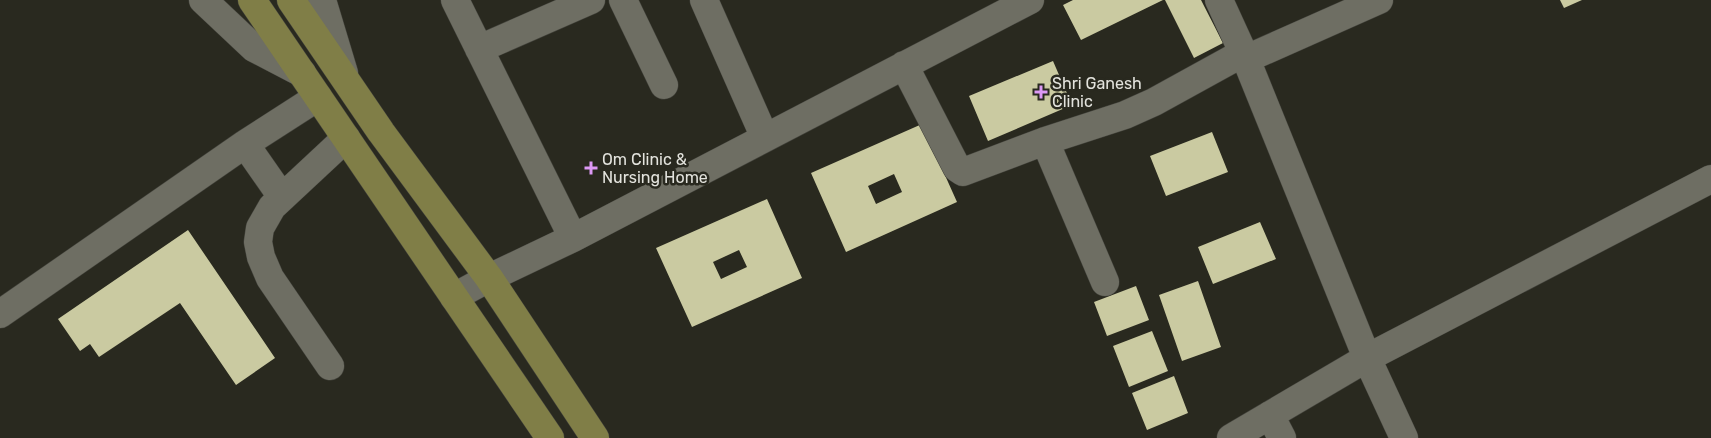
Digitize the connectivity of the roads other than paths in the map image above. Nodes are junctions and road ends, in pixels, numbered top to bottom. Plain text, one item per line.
1 (203, 0) edge
2 (252, 0) edge
3 (291, 0) edge
4 (322, 0) edge
5 (455, 0) edge
6 (591, 0) edge
7 (623, 0) edge
8 (1030, 0) edge
9 (1219, 0) edge
10 (1379, 0) edge
11 (710, 2) edge
12 (479, 48) junction
13 (1244, 56) junction
14 (904, 66) junction
15 (302, 73) junction
16 (344, 76) junction
17 (664, 85) dead end
18 (318, 98) junction
19 (346, 138) junction
20 (765, 138) junction
21 (1046, 141) junction
22 (245, 144) junction
23 (1711, 179) edge
24 (282, 197) junction
25 (573, 238) junction
26 (489, 278) junction
27 (1105, 282) dead end
28 (454, 297) junction
29 (0, 314) edge
30 (1367, 358) junction
31 (330, 366) dead end
32 (1276, 427) edge
33 (550, 438) edge
34 (594, 438) edge
35 (1231, 438) edge
36 (1404, 438) edge

1 - 15 street
2 - 15 main road
3 - 16 main road
4 - 16 street
5 - 12 street
6 - 12 street
7 - 17 street
8 - 14 street
9 - 13 street
10 - 13 street
11 - 20 street
12 - 25 street
13 - 21 street
13 - 30 street
14 - 20 street
14 - 21 street
15 - 18 main road
16 - 26 main road
18 - 19 main road
18 - 22 street
19 - 24 street
19 - 28 main road
20 - 25 street
21 - 27 street
22 - 24 street
22 - 29 street
23 - 30 street
24 - 31 street
25 - 26 street
26 - 28 street
26 - 34 main road
28 - 33 main road
30 - 32 street
30 - 36 street
32 - 35 street

